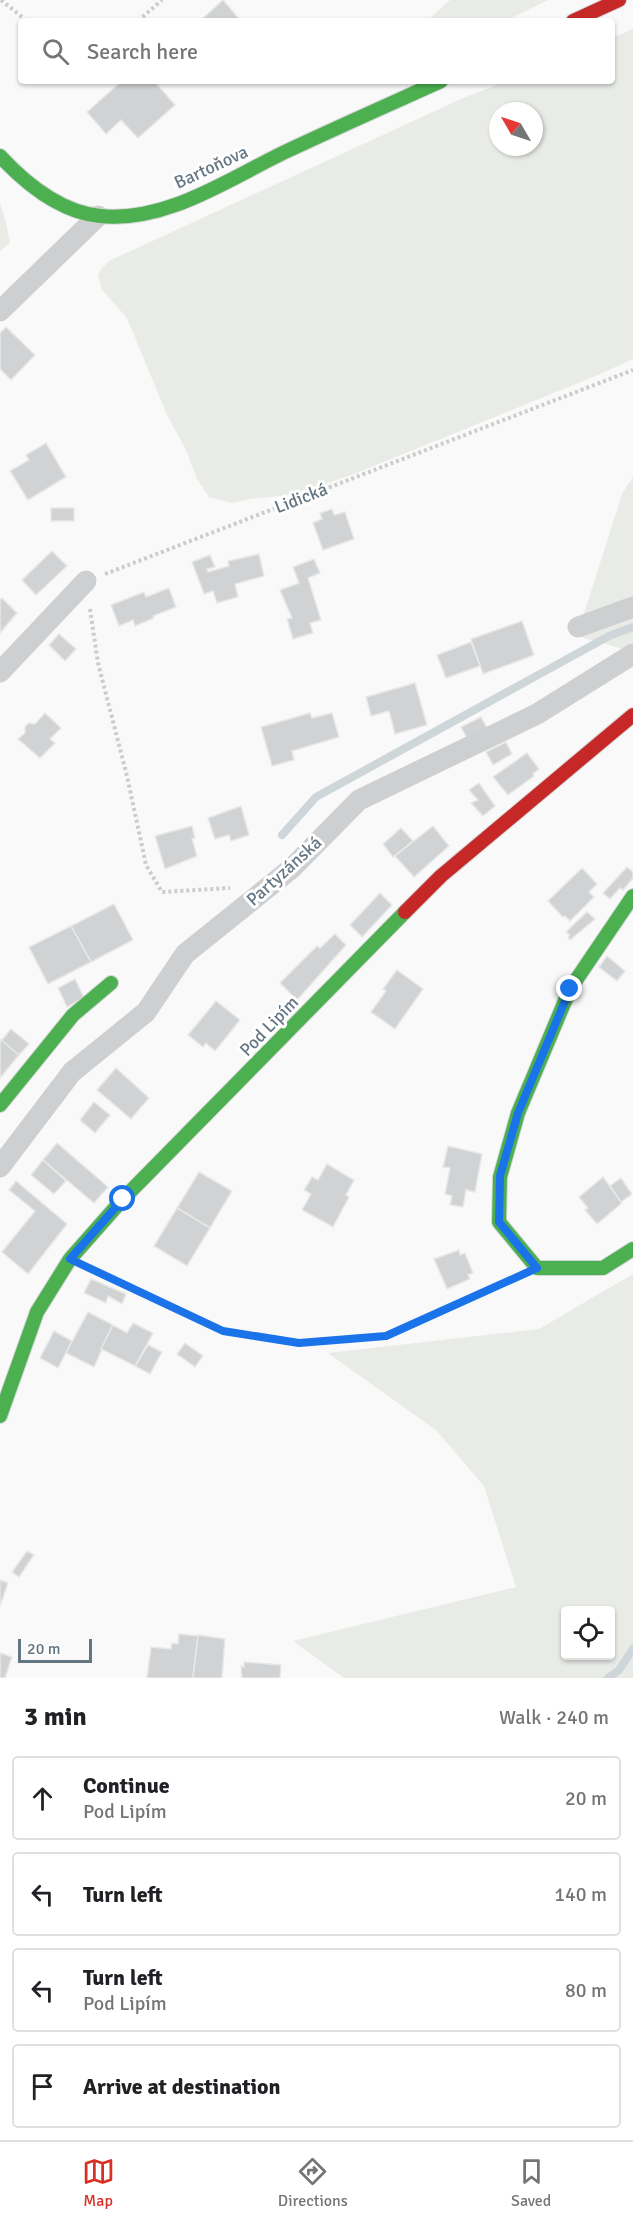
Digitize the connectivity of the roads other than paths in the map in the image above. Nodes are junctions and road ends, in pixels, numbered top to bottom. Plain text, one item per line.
1 (619, 0) edge
2 (580, 18) edge
3 (434, 84) edge
4 (0, 156) edge
5 (98, 216) junction
6 (0, 311) edge
7 (86, 581) road end
8 (633, 607) edge
9 (578, 627) dead end
10 (633, 654) edge
11 (0, 672) edge
12 (633, 715) edge
13 (633, 896) edge
14 (111, 983) dead end
15 (0, 1105) edge
16 (0, 1167) edge
17 (633, 1249) edge
18 (0, 1416) edge

1 - 2 street
3 - 5 street, Bartoňova
4 - 5 street, Bartoňova
5 - 6 street
7 - 11 street
8 - 9 street
10 - 16 street, Partyzánská
12 - 18 street, Pod Lipím
13 - 17 street
14 - 15 street

